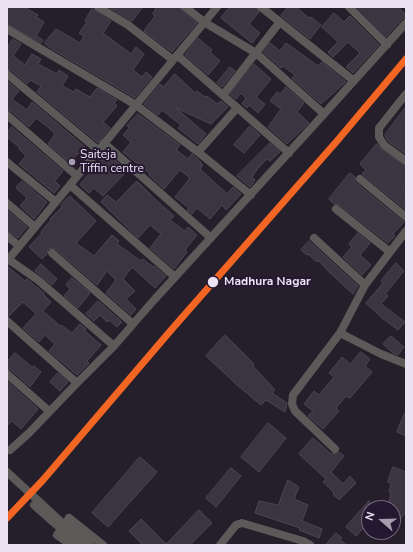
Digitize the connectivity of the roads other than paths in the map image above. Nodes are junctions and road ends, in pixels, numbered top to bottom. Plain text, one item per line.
1 (98, 7) edge
2 (184, 7) edge
3 (216, 7) edge
4 (261, 7) edge
5 (350, 7) edge
6 (204, 22) junction
7 (279, 23) junction
8 (406, 23) edge
9 (7, 29) edge
10 (387, 45) junction
11 (256, 53) junction
12 (175, 58) junction
13 (7, 74) edge
14 (354, 81) junction
15 (406, 94) edge
16 (222, 95) junction
17 (136, 105) junction
18 (237, 108) junction
19 (324, 114) junction
20 (7, 115) edge
21 (104, 143) junction
22 (98, 150) junction
23 (198, 152) junction
24 (289, 154) junction
25 (406, 161) edge
26 (7, 162) edge
27 (77, 176) junction
28 (360, 179) dead end
29 (70, 185) junction
30 (251, 195) junction
31 (56, 202) junction
32 (7, 203) edge
33 (336, 209) dead end
34 (406, 217) edge
35 (35, 227) junction
36 (406, 232) edge
37 (7, 236) edge
38 (211, 238) junction
39 (314, 238) dead end
40 (19, 246) junction
41 (390, 252) junction
42 (52, 253) dead end
43 (7, 260) edge
44 (175, 277) junction
45 (366, 285) junction
46 (7, 321) edge
47 (133, 324) junction
48 (340, 333) junction
49 (114, 346) junction
50 (406, 364) edge
51 (7, 374) edge
52 (77, 383) junction
53 (49, 411) junction
54 (335, 449) dead end
55 (10, 450) dead end
56 (7, 472) edge
57 (7, 479) edge
58 (71, 545) edge
59 (80, 545) edge
60 (90, 545) edge
61 (103, 545) edge
62 (220, 545) edge
63 (310, 545) edge

1 - 12 street
2 - 6 street
3 - 6 street
4 - 7 street
5 - 10 street
6 - 11 street
6 - 12 street
7 - 11 street
7 - 14 street
8 - 10 street
9 - 17 street
10 - 14 street
11 - 16 street
11 - 19 street
12 - 16 street
12 - 17 street
13 - 22 street
14 - 19 street
15 - 25 street
16 - 18 street
17 - 21 street
17 - 23 street
18 - 23 street
18 - 24 street
19 - 24 street
20 - 27 street
21 - 22 street
21 - 38 street
22 - 27 street
23 - 30 street
24 - 30 street
26 - 31 street
27 - 29 street
28 - 34 street
29 - 31 street
29 - 44 street
30 - 38 street
31 - 35 street
32 - 35 street
33 - 41 street
35 - 40 street
36 - 41 street
37 - 40 street
38 - 44 street
39 - 45 street
40 - 43 street
41 - 45 street
42 - 47 street
43 - 49 street
44 - 47 street
45 - 48 street
46 - 52 street
47 - 49 street
48 - 50 street
48 - 54 street
49 - 52 street
51 - 53 street
52 - 53 street
53 - 55 street
56 - 60 street
57 - 59 street
58 - 61 street, bridge
62 - 63 street

